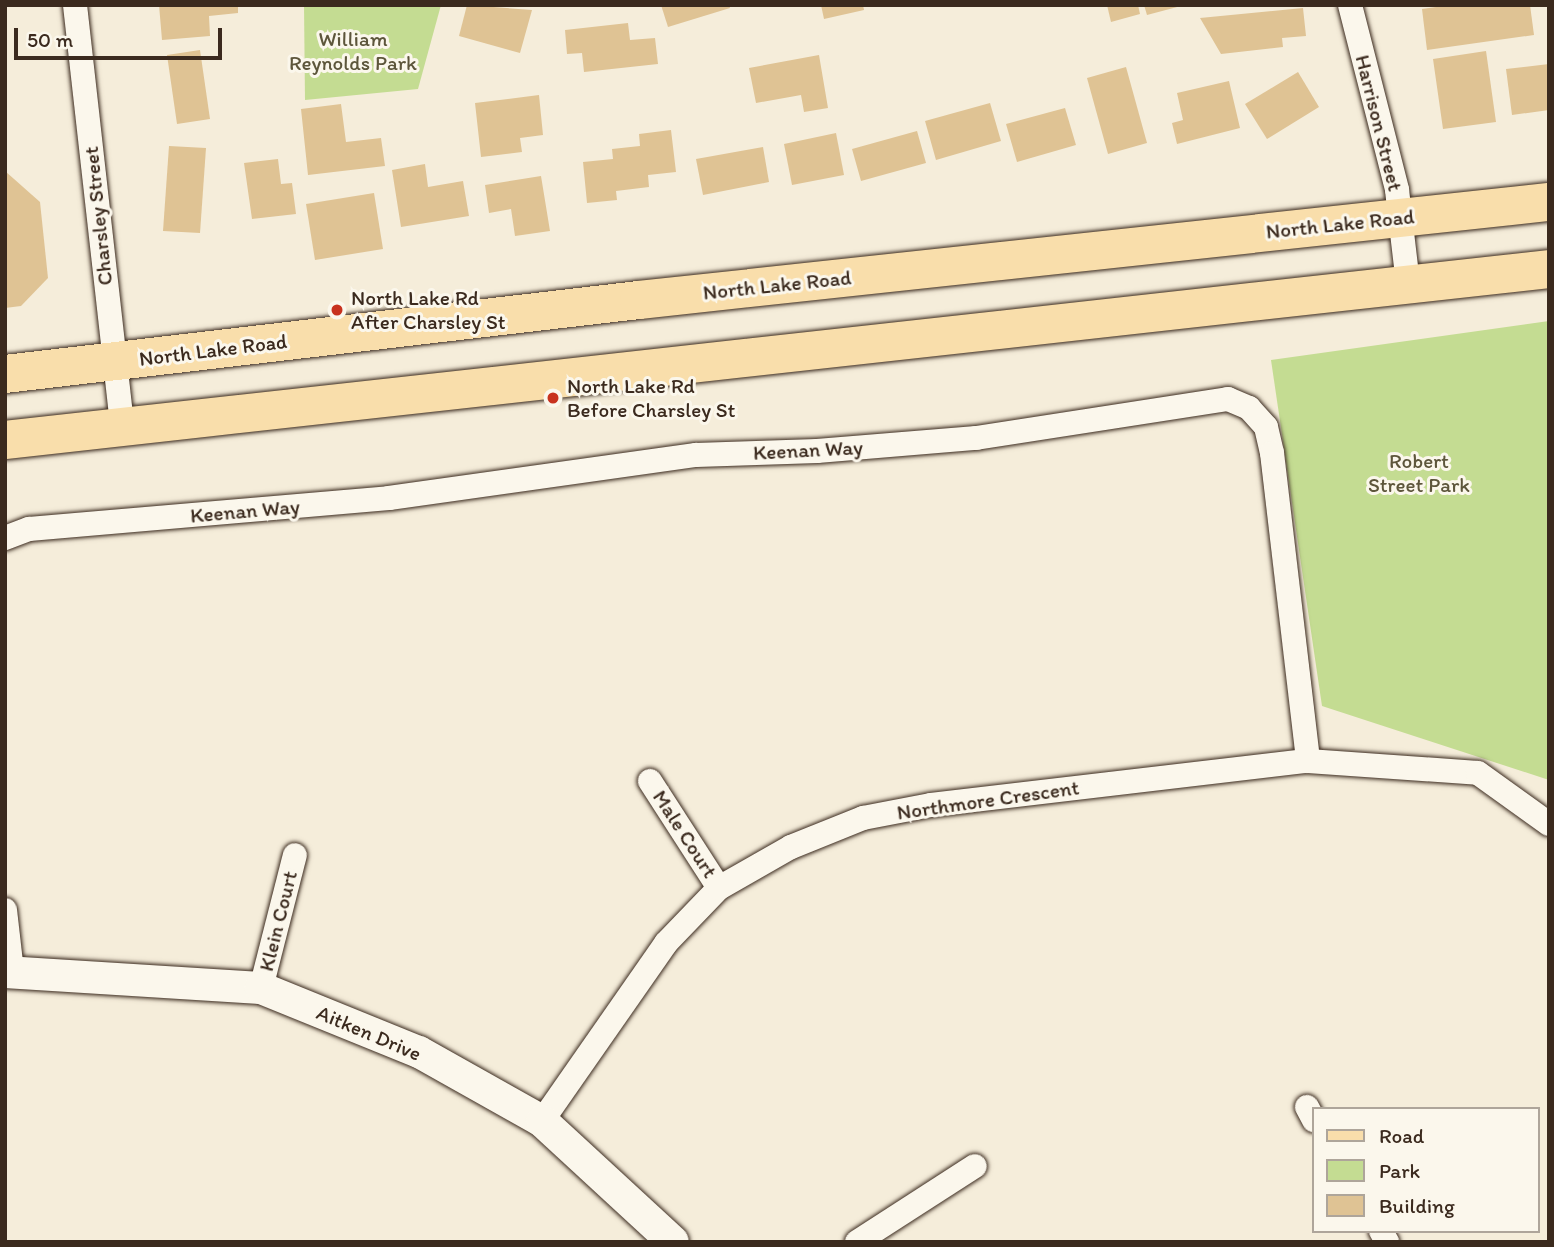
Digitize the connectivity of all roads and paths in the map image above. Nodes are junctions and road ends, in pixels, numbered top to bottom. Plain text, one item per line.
1 (75, 5) edge
2 (1350, 5) edge
3 (1549, 202) edge
4 (1401, 218) junction
5 (1549, 269) edge
6 (1408, 284) junction
7 (115, 362) junction
8 (5, 374) edge
9 (122, 427) junction
10 (5, 440) edge
11 (5, 538) edge
12 (1308, 761) junction
13 (650, 781) dead end
14 (1549, 824) edge
15 (295, 855) dead end
16 (719, 888) junction
17 (5, 909) edge
18 (8, 971) edge
19 (261, 988) junction
20 (542, 1121) junction
21 (975, 1166) dead end
22 (673, 1242) edge
23 (856, 1242) edge

1 - 7 street, Charsley Street
2 - 4 street, Harrison Street
3 - 4 main road, North Lake Road
4 - 6 street, Harrison Street
4 - 7 main road, North Lake Road
5 - 6 main road
6 - 9 main road
7 - 8 main road, North Lake Road
7 - 9 street, Charsley Street
9 - 10 main road
11 - 12 street, Keenan Way
12 - 14 street, Northmore Crescent
12 - 16 street, Northmore Crescent
13 - 16 street, Male Court
15 - 19 street, Klein Court
16 - 20 street, Northmore Crescent
17 - 18 street
18 - 19 street, Aitken Drive
19 - 20 street, Aitken Drive
20 - 22 street, Aitken Drive
21 - 23 street

